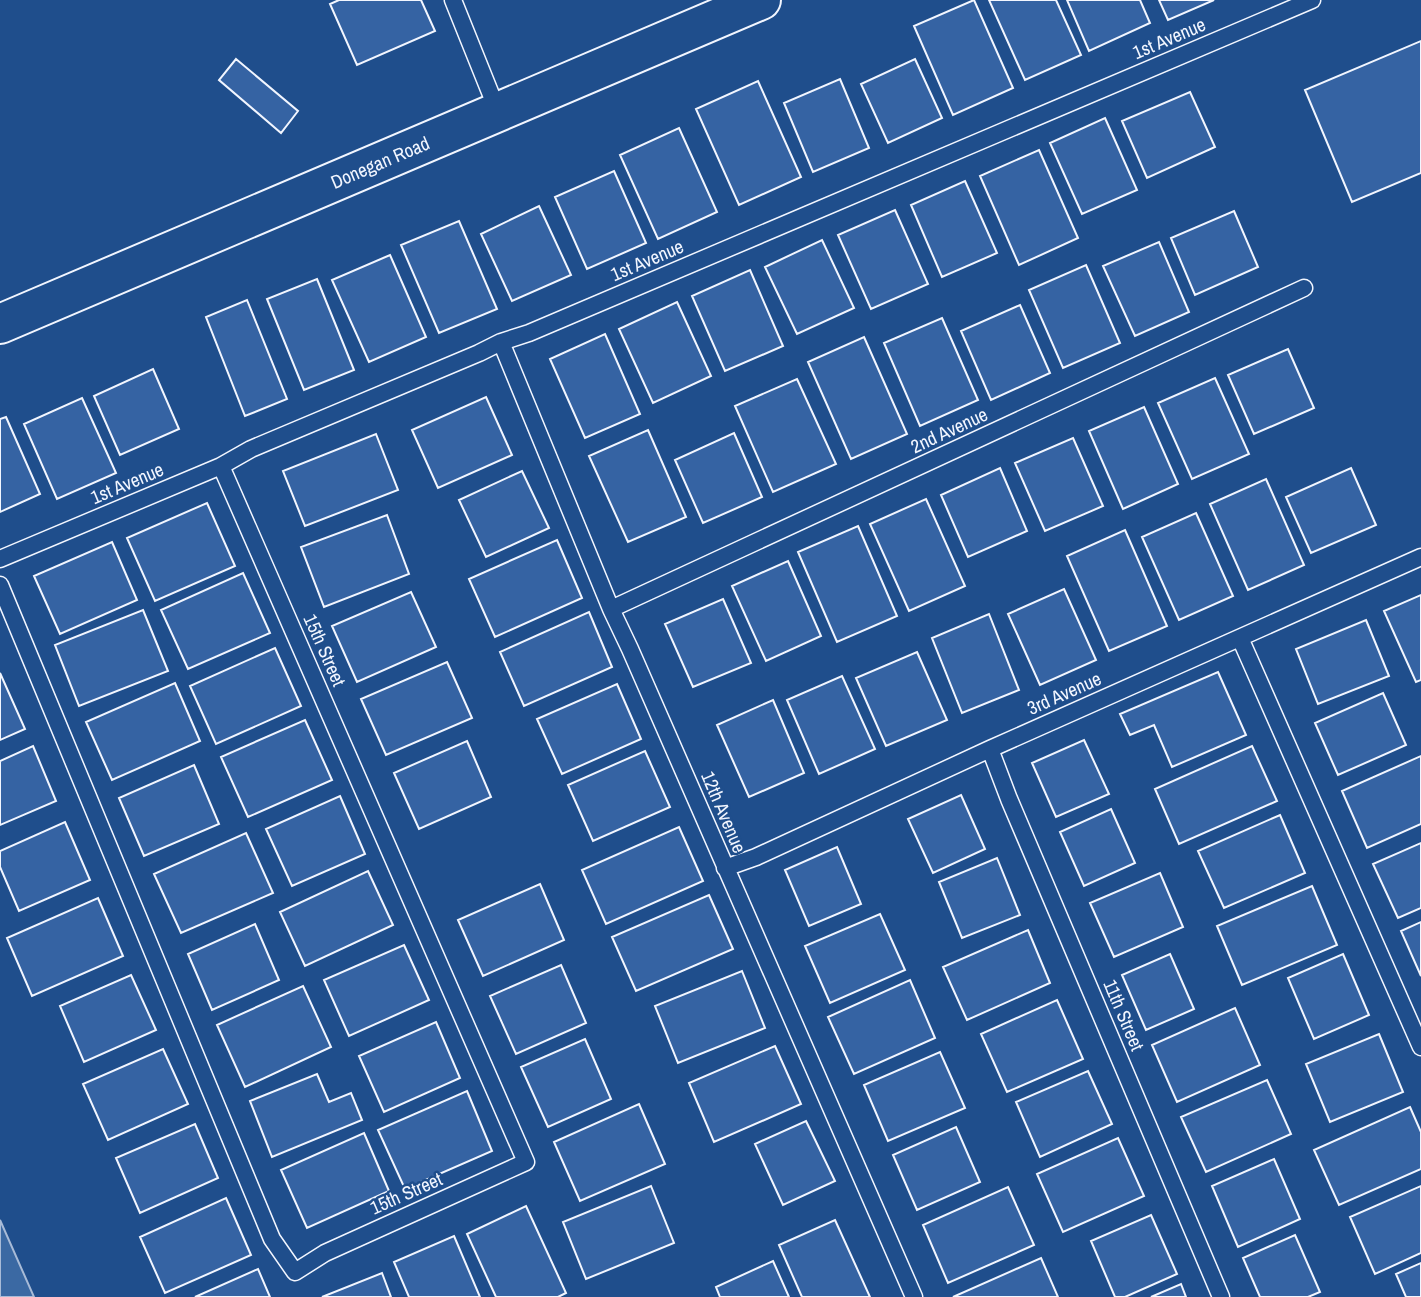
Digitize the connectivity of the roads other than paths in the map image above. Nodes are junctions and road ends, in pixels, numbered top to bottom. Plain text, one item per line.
1 (453, 0) edge
2 (761, 0) edge
3 (1312, 0) edge
4 (498, 112) junction
5 (1304, 288) dead end
6 (0, 324) edge
7 (501, 342) junction
8 (221, 466) junction
9 (1421, 557) edge
10 (0, 559) edge
11 (0, 585) edge
12 (611, 609) junction
13 (1240, 638) junction
14 (990, 749) junction
15 (725, 868) junction
16 (1421, 1047) edge
17 (914, 1297) edge
18 (1221, 1297) edge

1 - 4 lane
2 - 4 street, Donegan Road
3 - 7 lane, 1st Avenue
4 - 6 street, Donegan Road
5 - 12 lane, 2nd Avenue
7 - 8 lane, 1st Avenue
7 - 12 lane, 12th Avenue
8 - 10 lane, 1st Avenue
8 - 11 lane, 15th Street
9 - 13 lane, 3rd Avenue
12 - 15 lane, 12th Avenue
13 - 14 lane, 3rd Avenue
13 - 16 lane
14 - 15 lane, 3rd Avenue
14 - 18 lane, 11th Street
15 - 17 lane, 12th Avenue

